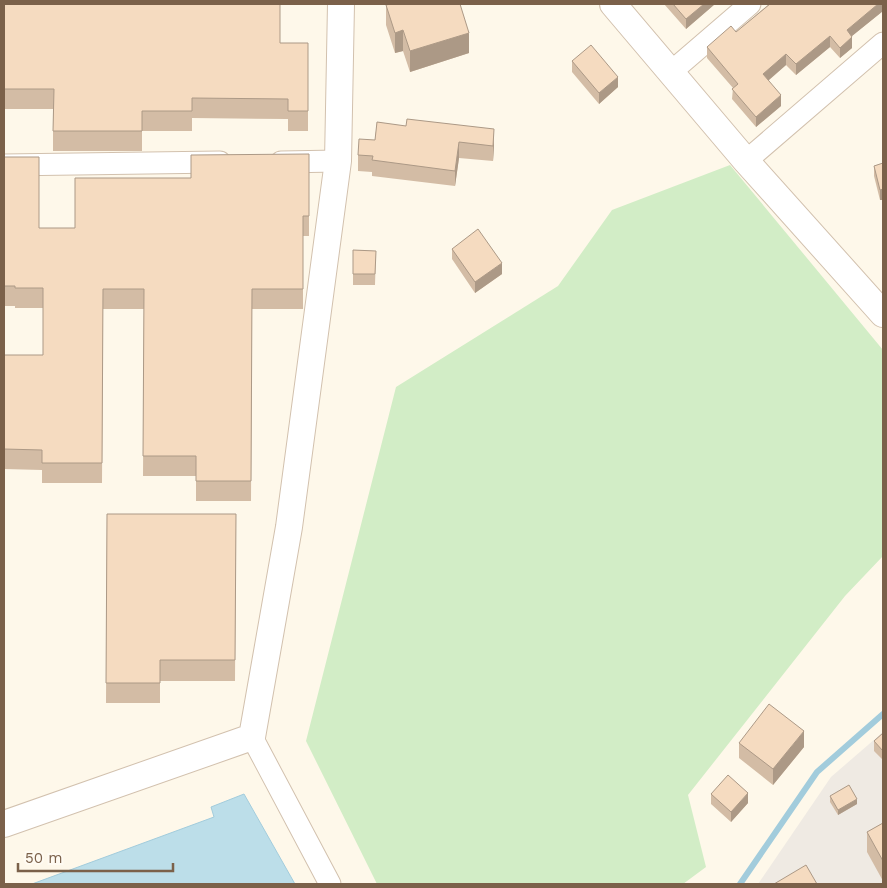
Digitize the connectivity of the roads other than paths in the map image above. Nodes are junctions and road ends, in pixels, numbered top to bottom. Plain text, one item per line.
1 (341, 4) edge
2 (613, 4) edge
3 (750, 4) edge
4 (883, 44) edge
5 (875, 59) edge
6 (671, 72) junction
7 (338, 161) junction
8 (746, 161) junction
9 (4, 165) edge
10 (883, 314) edge
11 (252, 737) junction
12 (4, 824) edge
13 (330, 884) edge

1 - 7 street
2 - 6 street
3 - 6 street
4 - 5 street
5 - 8 street
6 - 8 street
7 - 9 street
7 - 11 street
8 - 10 street
11 - 12 street
11 - 13 street

